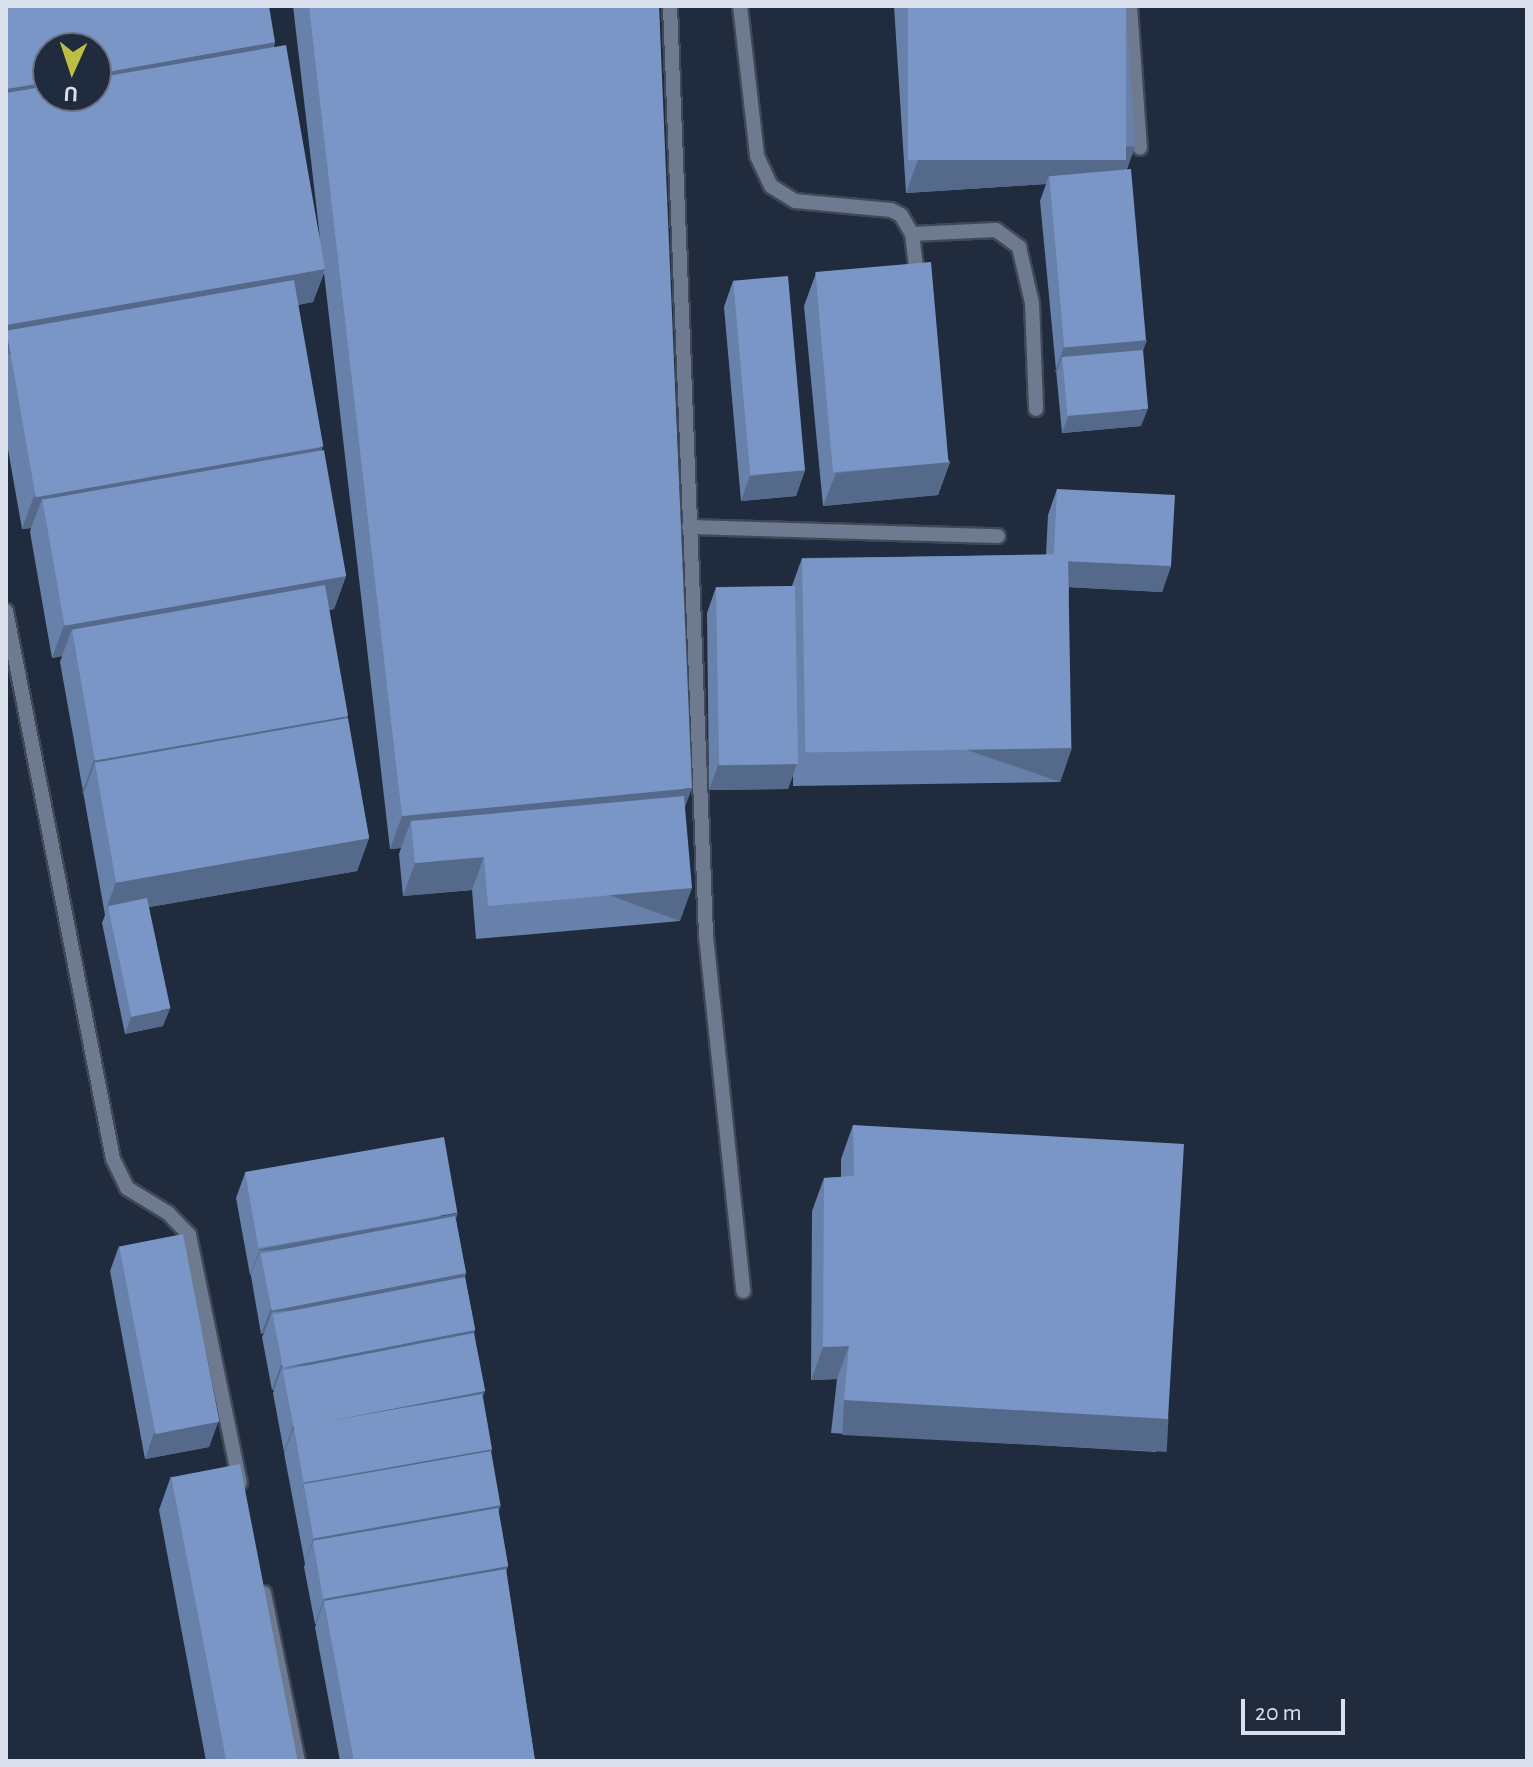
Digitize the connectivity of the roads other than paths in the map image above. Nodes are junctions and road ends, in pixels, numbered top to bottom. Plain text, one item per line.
1 (670, 6) edge
2 (740, 6) edge
3 (1130, 6) edge
4 (1140, 148) dead end
5 (912, 234) junction
6 (920, 295) edge
7 (1036, 409) dead end
8 (689, 527) junction
9 (998, 536) dead end
10 (6, 611) edge
11 (743, 1291) dead end
12 (245, 1507) edge
13 (262, 1584) edge
14 (298, 1761) edge

1 - 8 lane
2 - 5 lane
3 - 4 lane
5 - 6 lane
5 - 7 lane
8 - 9 lane
8 - 11 lane
10 - 12 lane
13 - 14 lane

